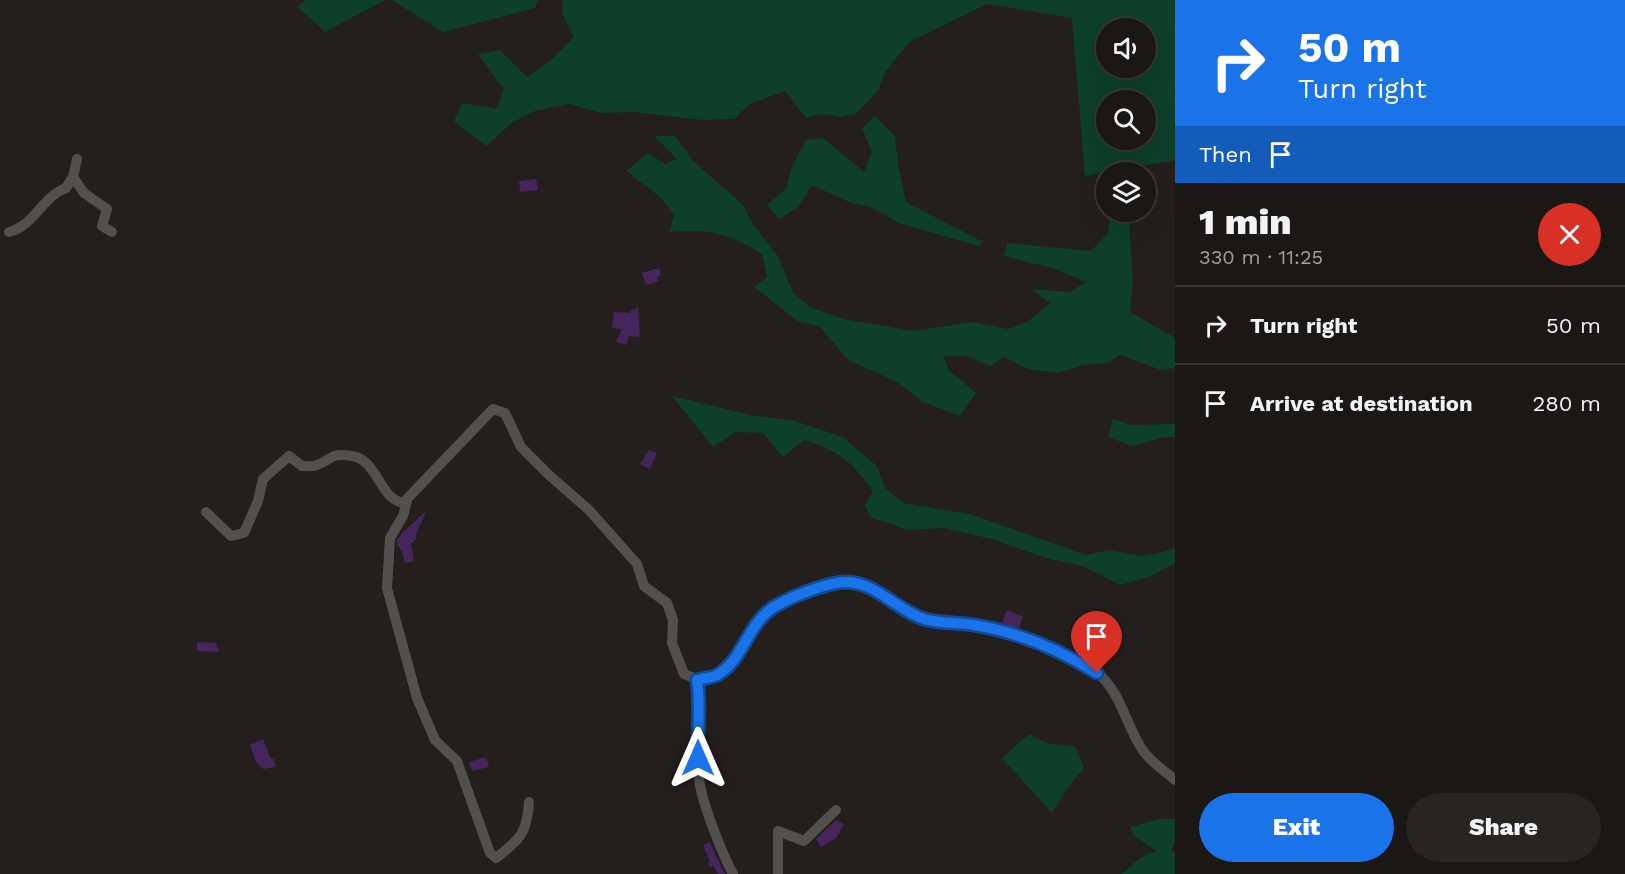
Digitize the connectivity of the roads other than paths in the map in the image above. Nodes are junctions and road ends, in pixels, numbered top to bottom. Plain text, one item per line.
1 (77, 159) dead end
2 (73, 177) junction
3 (9, 231) dead end
4 (112, 232) dead end
5 (407, 501) junction
6 (206, 512) dead end
7 (697, 680) junction
8 (1175, 780) edge
9 (529, 802) dead end
10 (836, 810) dead end
11 (733, 874) edge
12 (778, 874) edge

1 - 2 street
2 - 3 street
2 - 4 street
5 - 6 street
5 - 7 street
5 - 9 street
7 - 8 street
7 - 11 street
10 - 12 street

